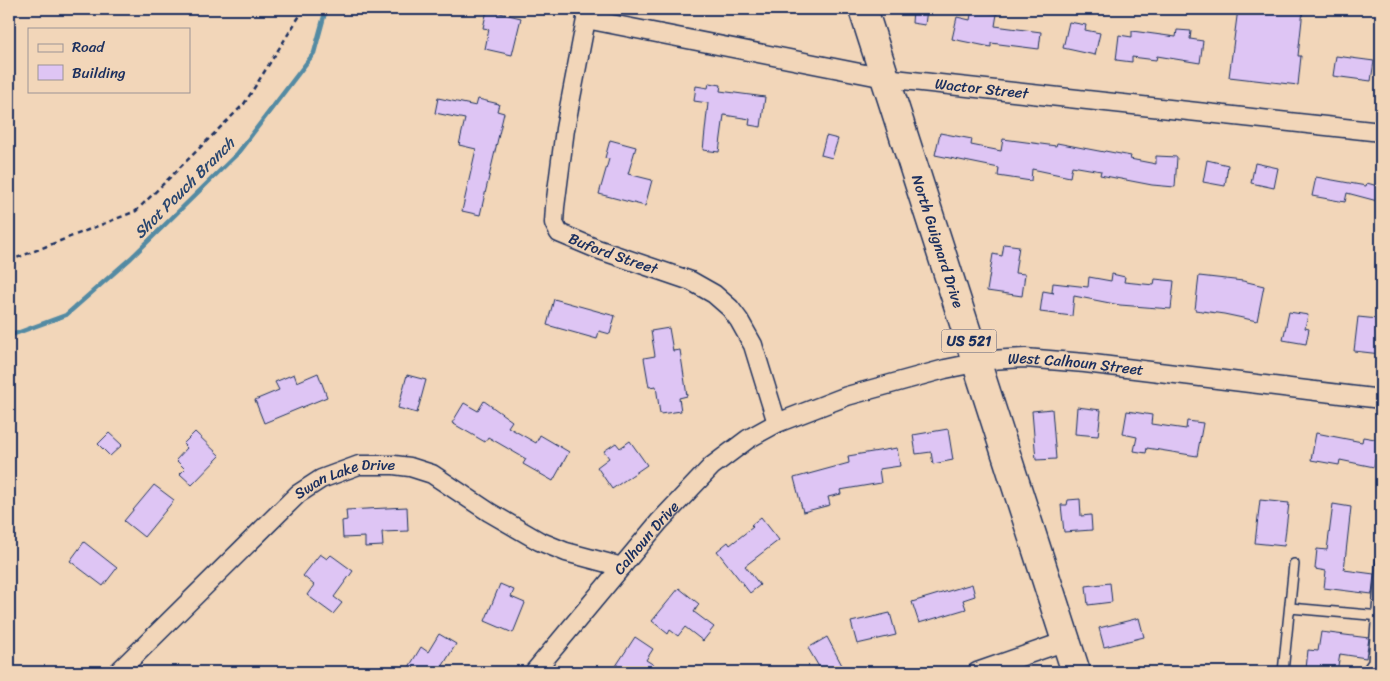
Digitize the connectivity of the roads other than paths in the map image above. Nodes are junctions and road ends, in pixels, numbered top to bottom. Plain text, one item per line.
1 (863, 9) edge
2 (587, 14) edge
3 (885, 78) junction
4 (1381, 132) edge
5 (976, 363) junction
6 (1381, 399) edge
7 (777, 424) junction
8 (1381, 559) edge
9 (1294, 564) dead end
10 (622, 567) junction
11 (1290, 608) junction
12 (1378, 616) edge
13 (1066, 641) junction
14 (118, 672) edge
15 (534, 672) edge
16 (977, 672) edge
17 (1076, 672) edge
18 (1283, 672) edge
19 (1366, 672) edge

1 - 3 highway, North Guignard Drive / US 521
2 - 3 street, Wactor Street
2 - 7 street, Buford Street
3 - 4 street, Wactor Street
3 - 5 highway, North Guignard Drive / US 521
5 - 6 street, West Calhoun Street
5 - 7 street, West Calhoun Street
5 - 13 highway, North Guignard Drive / US 521
7 - 10 street, Calhoun Drive
8 - 12 lane
9 - 11 lane
10 - 14 street, Swan Lake Drive
10 - 15 street, Calhoun Drive
11 - 12 lane
11 - 18 lane
12 - 19 lane
13 - 16 street
13 - 17 highway, North Guignard Drive / US 521

